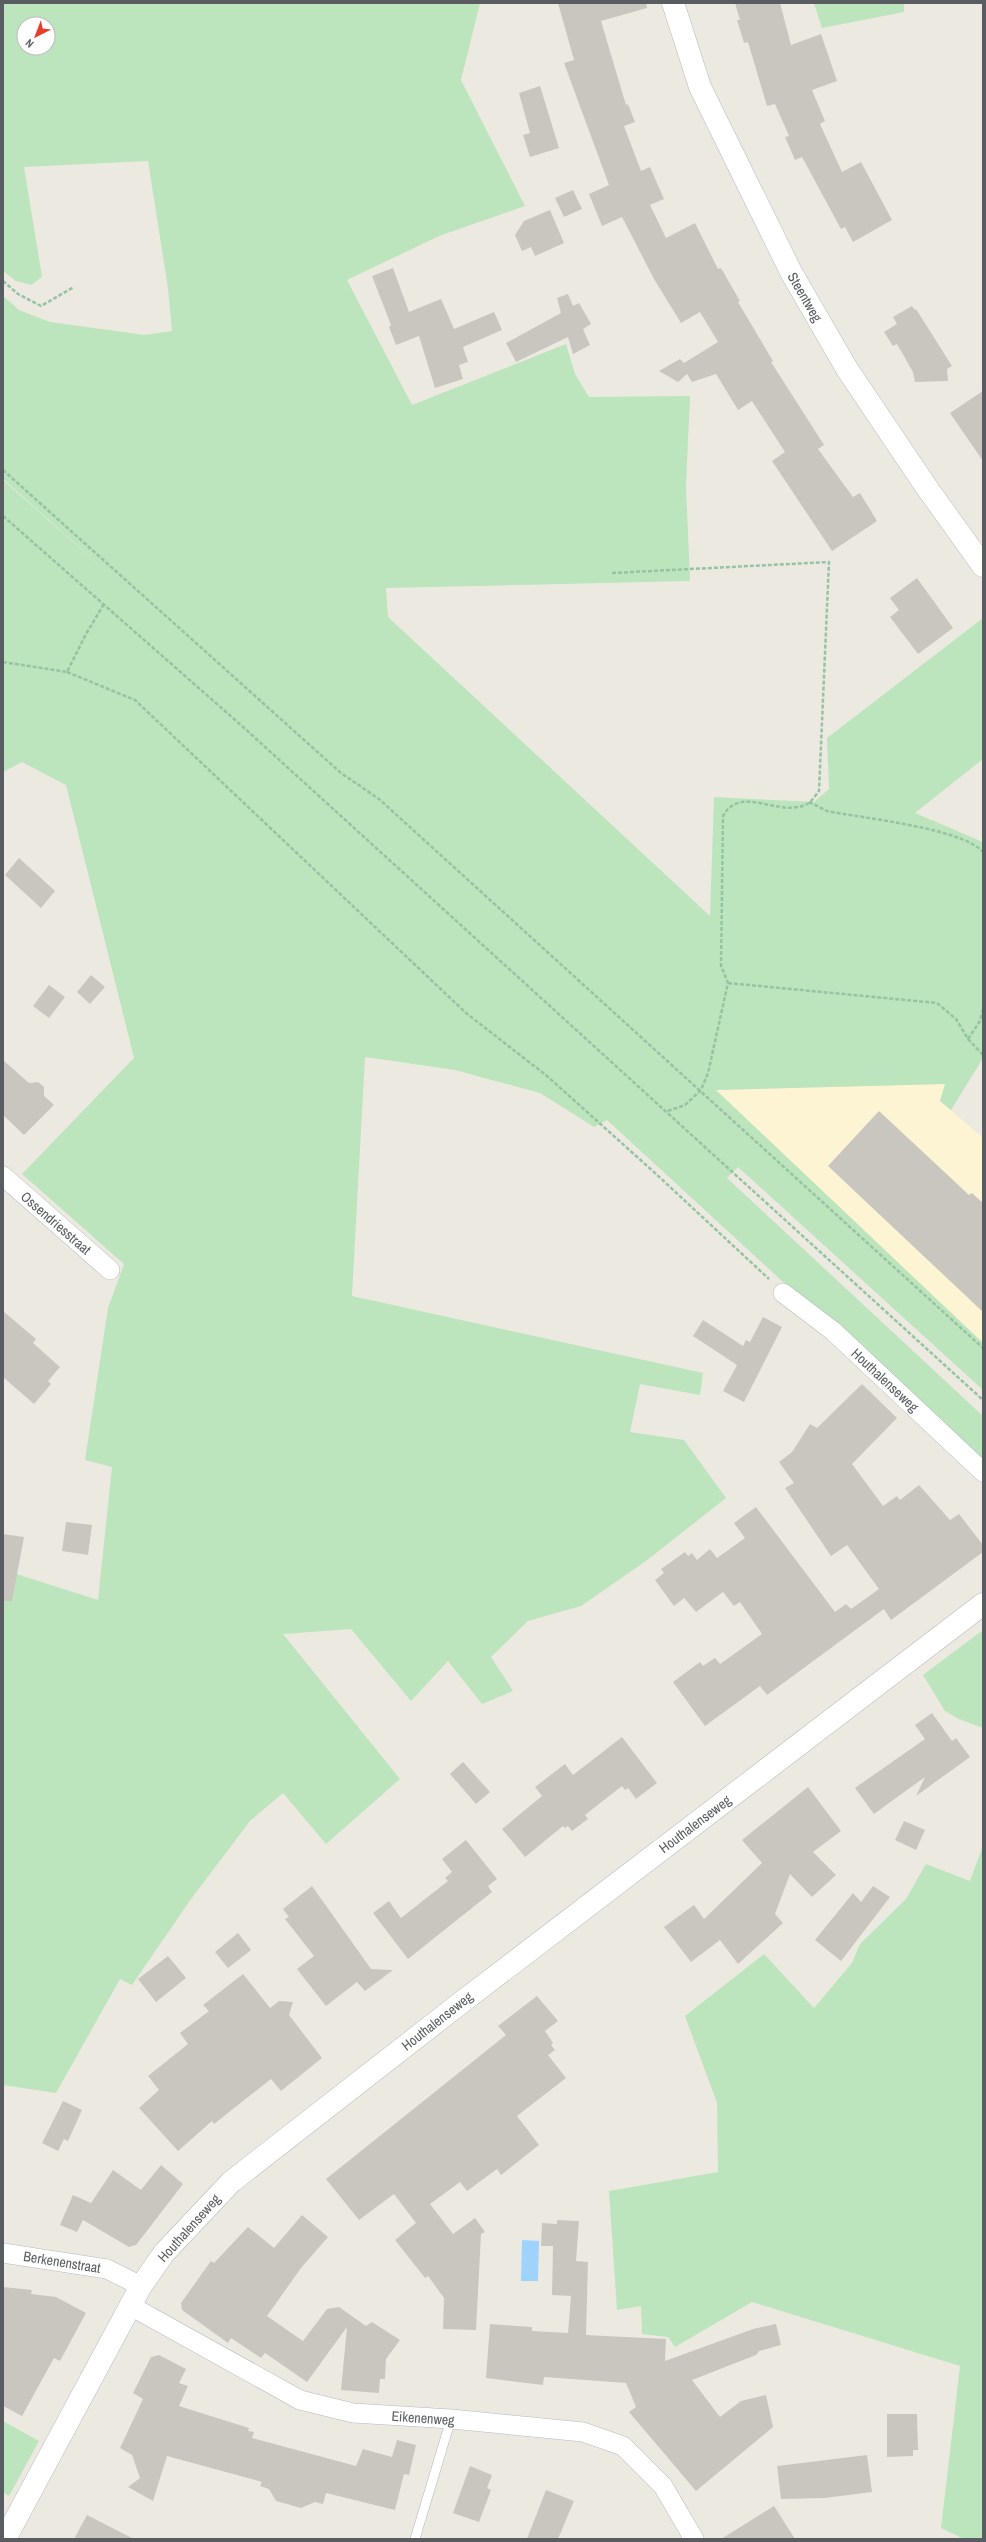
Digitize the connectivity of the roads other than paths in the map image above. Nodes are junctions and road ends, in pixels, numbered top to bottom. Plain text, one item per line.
1 (674, 3) edge
2 (983, 566) edge
3 (3, 1176) edge
4 (110, 1270) dead end
5 (784, 1292) road end
6 (983, 1472) edge
7 (983, 1604) edge
8 (3, 2254) edge
9 (141, 2286) junction
10 (130, 2304) junction
11 (451, 2419) junction
12 (5, 2539) edge
13 (415, 2539) edge
14 (694, 2539) edge

1 - 2 street, Steentweg
3 - 4 street, Ossendriesstraat
5 - 6 street, Houthalenseweg
7 - 9 street, Houthalenseweg
8 - 9 street, Berkenenstraat
9 - 10 street, Houthalenseweg
10 - 11 street, Eikenenweg
10 - 12 street, Houthalenseweg
11 - 13 lane
11 - 14 street, Eikenenweg

